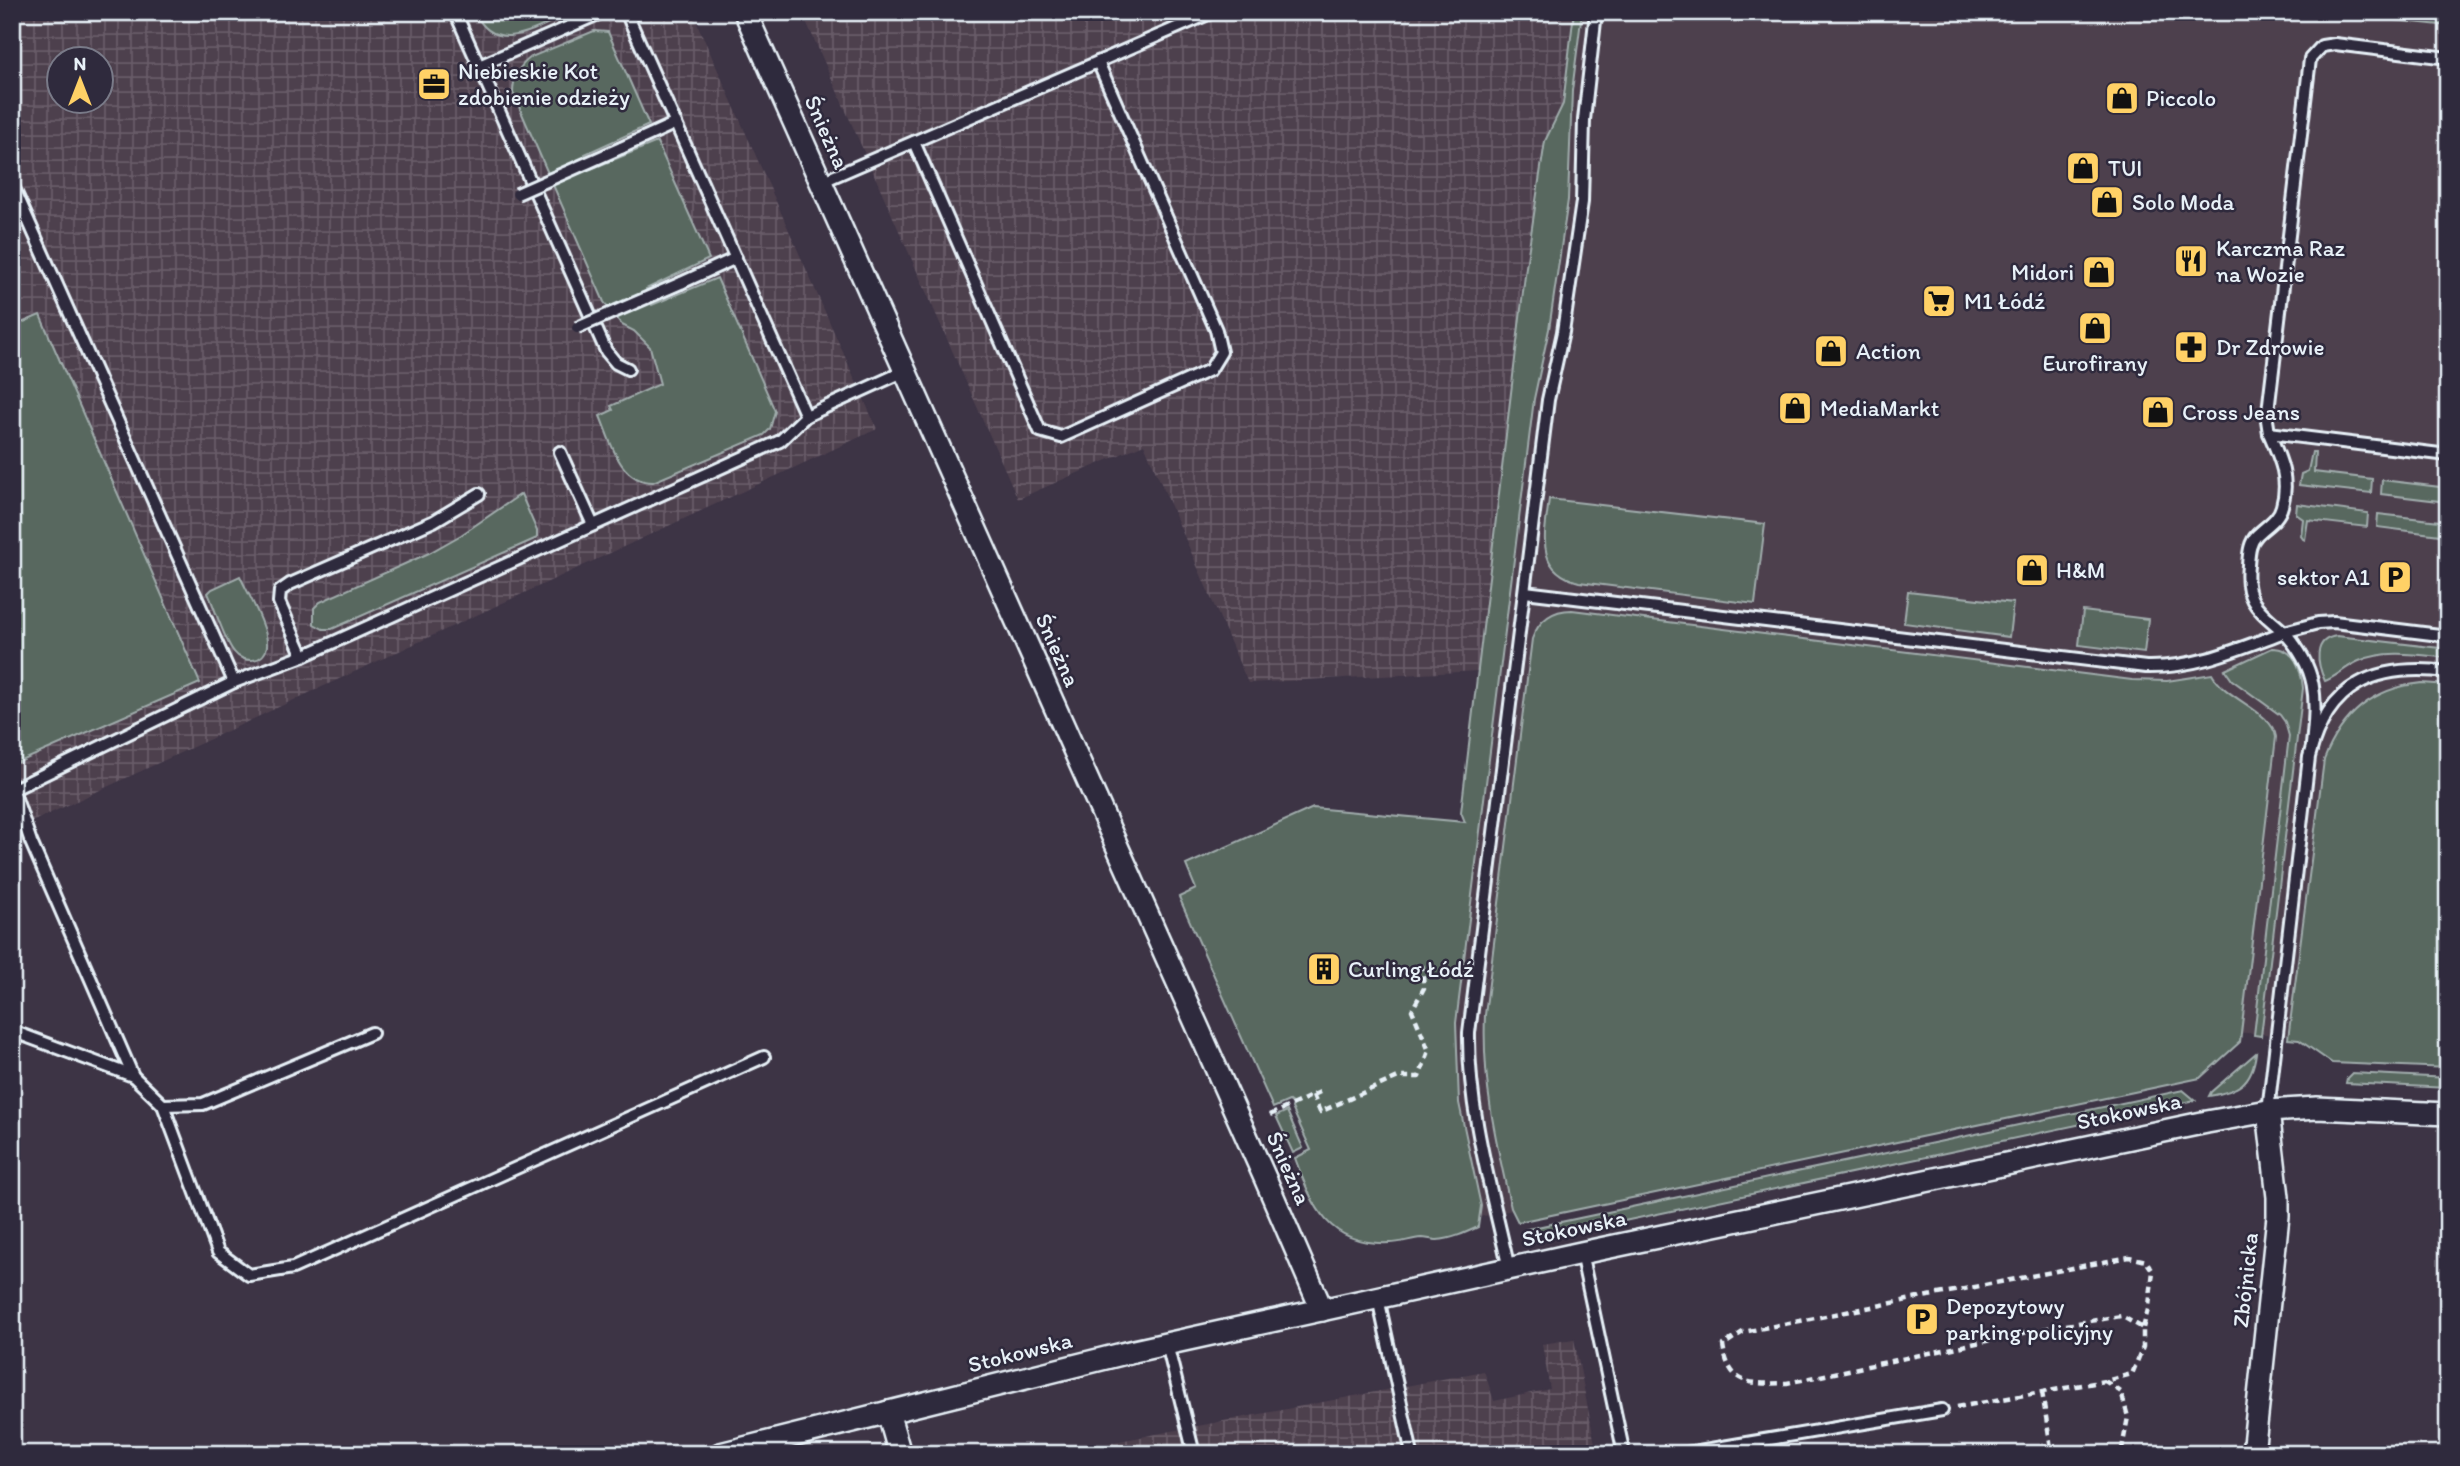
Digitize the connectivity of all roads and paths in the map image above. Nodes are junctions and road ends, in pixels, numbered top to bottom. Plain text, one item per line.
1 (455, 12) edge
2 (603, 12) edge
3 (626, 12) edge
4 (745, 12) edge
5 (1213, 12) edge
6 (1596, 12) edge
7 (2448, 58) edge
8 (1098, 62) junction
9 (479, 66) junction
10 (676, 123) junction
11 (914, 142) junction
12 (821, 183) junction
13 (12, 184) edge
14 (517, 194) dead end
15 (736, 258) junction
16 (577, 328) dead end
17 (628, 369) dead end
18 (905, 371) junction
19 (806, 416) junction
20 (2269, 433) junction
21 (560, 452) dead end
22 (2448, 454) edge
23 (479, 494) dead end
24 (593, 525) junction
25 (1525, 592) junction
26 (2284, 632) junction
27 (2448, 636) edge
28 (303, 656) junction
29 (2448, 672) edge
30 (234, 682) junction
31 (2312, 745) junction
32 (12, 789) edge
33 (1422, 965) dead end
34 (12, 1031) edge
35 (372, 1033) dead end
36 (764, 1057) dead end
37 (133, 1076) junction
38 (1320, 1092) dead end
39 (1313, 1095) junction
40 (163, 1105) junction
41 (2268, 1111) junction
42 (2448, 1114) edge
43 (1270, 1115) dead end
44 (1581, 1253) junction
45 (1509, 1269) junction
46 (1378, 1298) junction
47 (1322, 1310) junction
48 (2143, 1328) junction
49 (1167, 1344) junction
50 (2105, 1381) junction
51 (2042, 1392) junction
52 (1942, 1410) joint
53 (888, 1412) junction
54 (720, 1454) edge
55 (900, 1454) edge
56 (1195, 1454) edge
57 (1412, 1454) edge
58 (1624, 1454) edge
59 (1681, 1454) edge
60 (2052, 1454) edge
61 (2121, 1454) edge
62 (2253, 1454) edge

1 - 9 lane
2 - 9 lane
3 - 10 lane
4 - 12 street, Śnieżna
5 - 8 lane
6 - 25 lane
7 - 20 lane
8 - 11 lane
8 - 11 lane
9 - 17 lane
10 - 14 lane, bridge
10 - 15 lane
11 - 12 lane
12 - 18 street, Śnieżna
13 - 30 lane
15 - 16 lane, bridge
15 - 19 lane
18 - 19 lane
18 - 47 street, Śnieżna
19 - 24 lane
20 - 22 lane
20 - 26 lane
21 - 24 lane
23 - 28 lane
24 - 28 lane
25 - 26 lane
25 - 45 lane
26 - 27 lane
26 - 31 lane
28 - 30 lane
29 - 31 lane
30 - 32 lane
31 - 41 lane
32 - 37 lane
33 - 39 path
34 - 37 lane
35 - 40 lane
36 - 40 lane
37 - 40 lane
38 - 39 path
39 - 43 path
41 - 42 street, Stokowska
41 - 44 street, Stokowska
41 - 62 street, Zbójnicka
44 - 45 street, Stokowska
44 - 58 lane
45 - 46 street, Stokowska
46 - 47 street, Stokowska
46 - 57 lane
47 - 49 street, Stokowska
48 - 48 path
48 - 50 path
49 - 53 street, Stokowska
49 - 56 lane
50 - 51 path
50 - 61 path
51 - 52 path
51 - 60 path
52 - 59 lane
53 - 54 street, Stokowska
53 - 55 street

